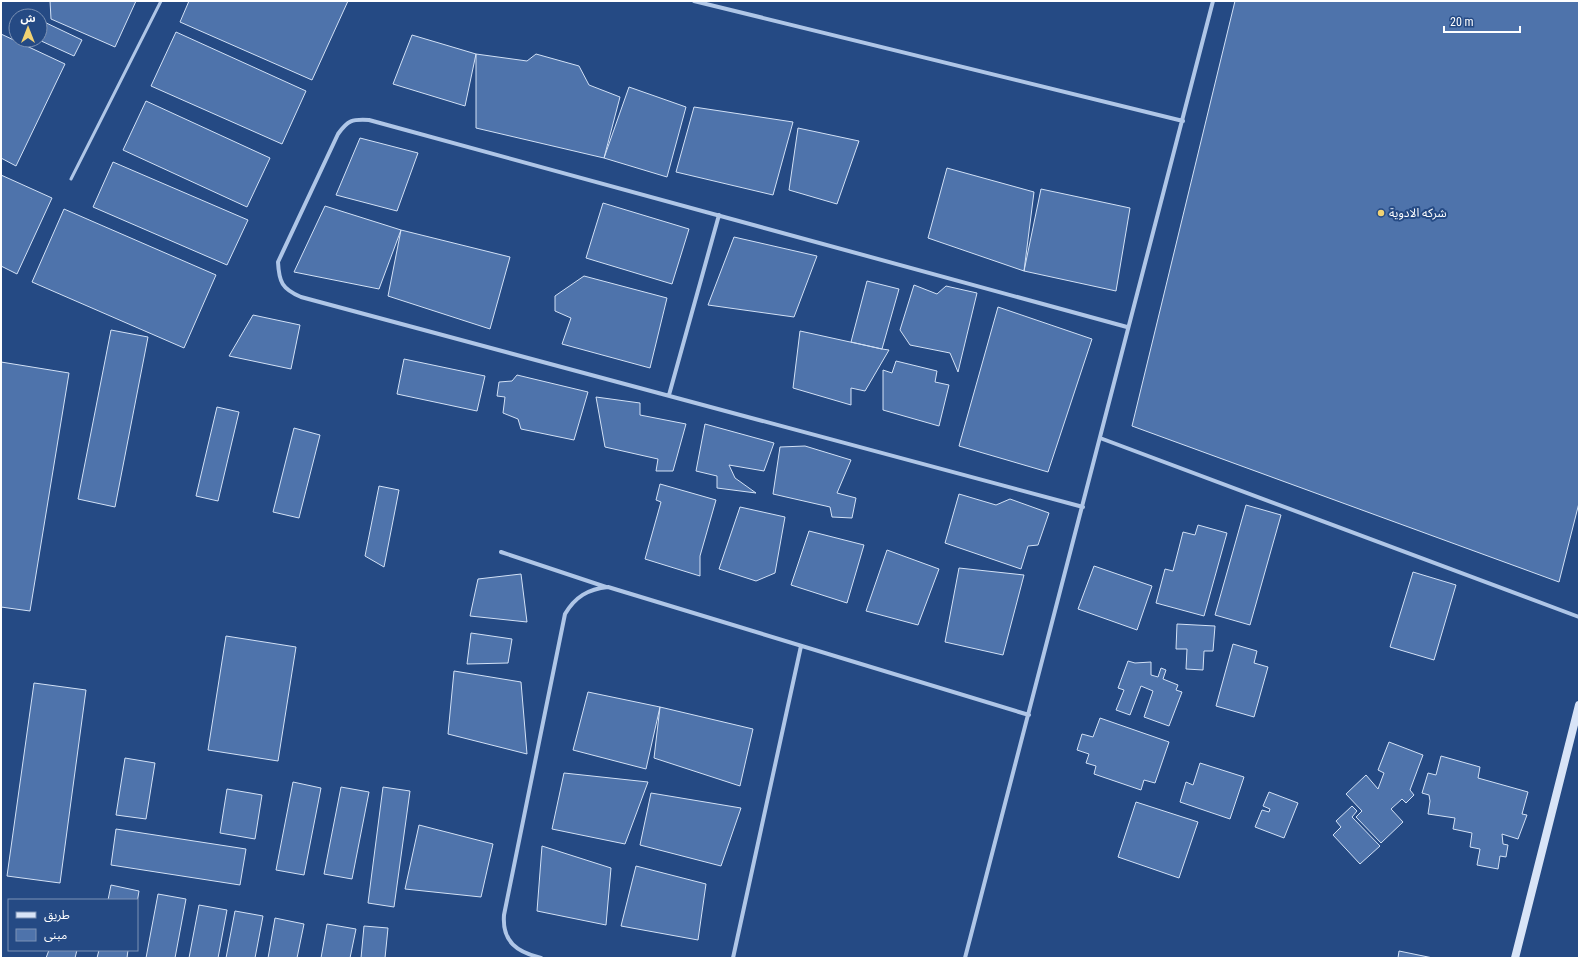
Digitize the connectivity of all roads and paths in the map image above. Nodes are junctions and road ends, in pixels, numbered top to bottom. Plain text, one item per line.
1 (161, 1) edge
2 (694, 1) edge
3 (1213, 1) edge
4 (1183, 121) junction
5 (71, 179) dead end
6 (719, 215) junction
7 (1127, 327) junction
8 (669, 395) junction
9 (1100, 438) junction
10 (1083, 507) junction
11 (500, 552) dead end
12 (608, 587) junction
13 (1579, 617) edge
14 (800, 646) junction
15 (1579, 705) edge
16 (1029, 715) junction
17 (541, 958) edge
18 (733, 958) edge
19 (965, 958) edge
20 (1515, 958) edge

1 - 5 lane
2 - 4 street
3 - 4 street
4 - 7 street
6 - 7 street
6 - 8 street
6 - 8 street
7 - 9 street
8 - 10 street
9 - 10 street
9 - 13 street
10 - 16 street
11 - 12 street
12 - 14 street
12 - 17 street
14 - 16 street
14 - 18 street
15 - 20 street
16 - 19 street

